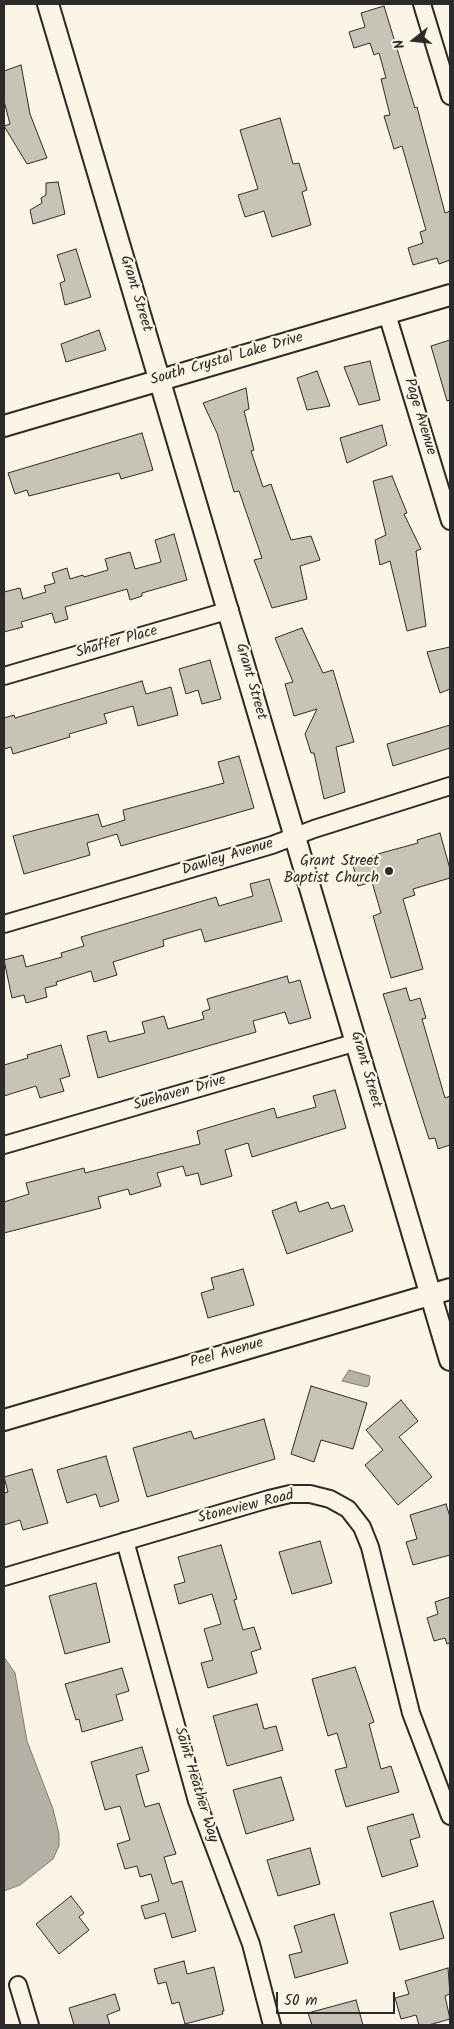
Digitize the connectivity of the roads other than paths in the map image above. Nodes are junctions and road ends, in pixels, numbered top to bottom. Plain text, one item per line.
1 (48, 4) edge
2 (422, 4) edge
3 (450, 96) edge
4 (450, 295) edge
5 (387, 314) junction
6 (160, 379) junction
7 (4, 426) edge
8 (450, 521) edge
9 (230, 610) junction
10 (4, 676) edge
11 (450, 786) edge
12 (295, 836) junction
13 (4, 924) edge
14 (357, 1042) junction
15 (4, 1145) edge
16 (450, 1289) edge
17 (431, 1294) junction
18 (450, 1360) edge
19 (4, 1420) edge
20 (125, 1541) junction
21 (4, 1577) edge
22 (450, 1816) edge
23 (18, 1985) dead end
24 (30, 2025) edge
25 (272, 2025) edge

1 - 6 street, Grant Street
2 - 3 street
4 - 5 street, South Crystal Lake Drive
5 - 6 street, South Crystal Lake Drive
5 - 8 street, Page Avenue
6 - 7 street, South Crystal Lake Drive
6 - 9 street, Grant Street
9 - 10 street, Shaffer Place
9 - 12 street, Grant Street
11 - 12 street, Dawley Avenue
12 - 13 street, Dawley Avenue
12 - 14 street, Grant Street
14 - 15 street, Suehaven Drive
14 - 17 street, Grant Street
16 - 17 street, Peel Avenue
17 - 18 street, Grant Street
17 - 19 street, Peel Avenue
20 - 21 street, Stoneview Road
20 - 22 street, Stoneview Road
20 - 25 street, Saint Heather Way
23 - 24 street

